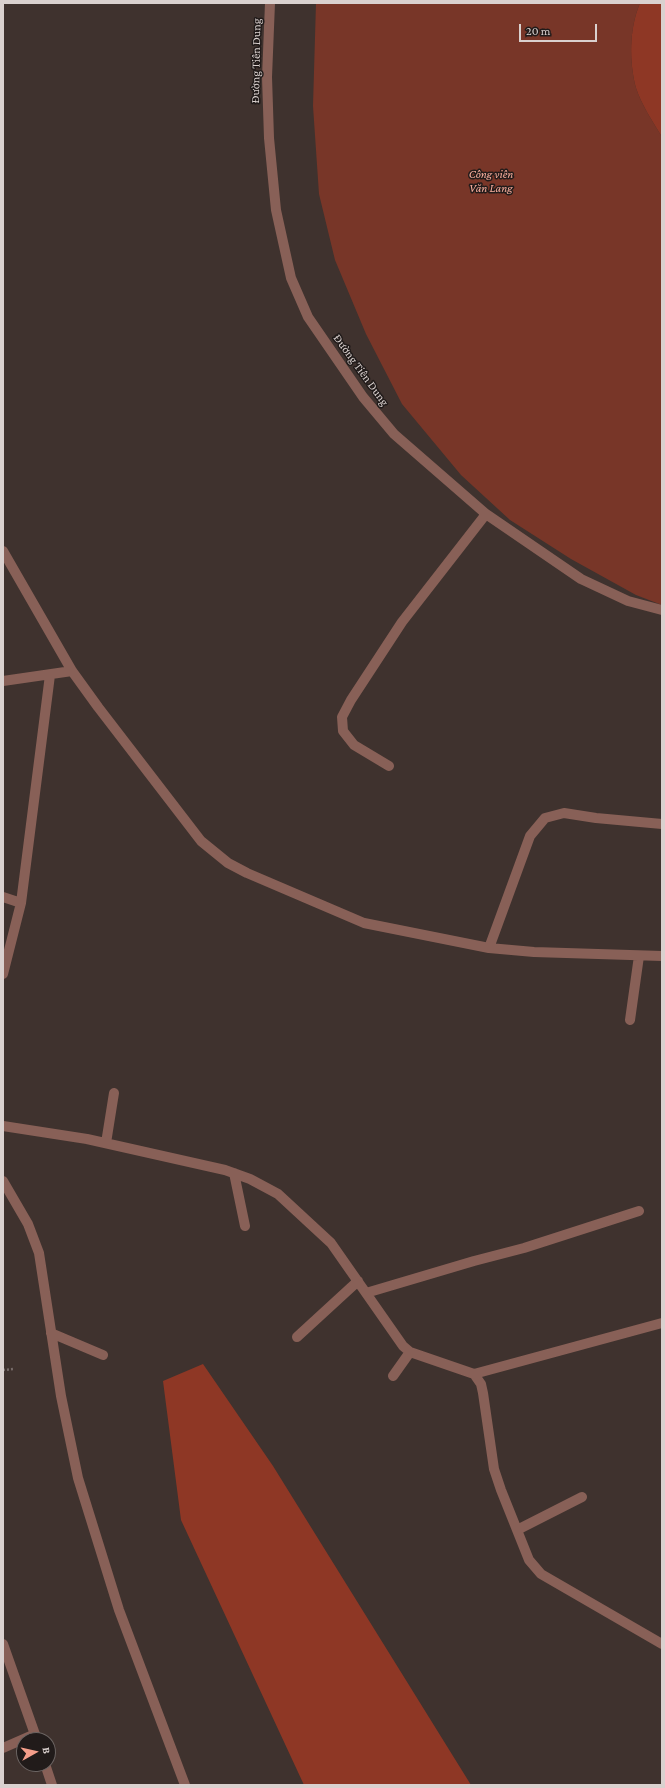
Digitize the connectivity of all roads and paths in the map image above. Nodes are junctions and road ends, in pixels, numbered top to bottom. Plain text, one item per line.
1 (270, 3) edge
2 (486, 514) junction
3 (3, 551) edge
4 (662, 610) edge
5 (72, 671) junction
6 (50, 675) junction
7 (3, 681) edge
8 (389, 766) dead end
9 (662, 824) edge
10 (3, 897) edge
11 (21, 903) junction
12 (489, 948) junction
13 (639, 956) junction
14 (662, 956) edge
15 (3, 972) edge
16 (630, 1020) dead end
17 (114, 1092) dead end
18 (3, 1126) edge
19 (106, 1143) junction
20 (234, 1173) junction
21 (3, 1181) edge
22 (639, 1210) dead end
23 (245, 1226) dead end
24 (358, 1281) junction
25 (366, 1292) junction
26 (662, 1323) edge
27 (51, 1333) junction
28 (297, 1337) dead end
29 (410, 1352) junction
30 (103, 1355) dead end
31 (14, 1369) dead end
32 (3, 1370) edge
33 (474, 1374) junction
34 (393, 1376) dead end
35 (582, 1498) dead end
36 (517, 1530) junction
37 (3, 1644) edge
38 (662, 1644) edge
39 (34, 1732) edge
40 (16, 1744) edge
41 (3, 1748) edge
42 (48, 1772) edge
43 (52, 1785) edge
44 (185, 1785) edge

1 - 2 street, Đường Tiên Dung
2 - 4 street, Đường Tiên Dung
2 - 8 street
3 - 5 street
5 - 6 street
5 - 12 street
6 - 7 street
6 - 11 street
9 - 12 street
10 - 11 street
11 - 15 street
12 - 13 street
13 - 14 street
13 - 16 street
17 - 19 street
18 - 19 street
19 - 20 street
20 - 23 street
20 - 24 street
21 - 27 street
22 - 25 street
24 - 25 street
24 - 28 street
25 - 29 street
26 - 33 street
27 - 30 street
27 - 44 street
29 - 33 street
29 - 34 street
31 - 32 path
33 - 36 street
35 - 36 street
36 - 38 street
37 - 39 street
40 - 41 street
42 - 43 street

